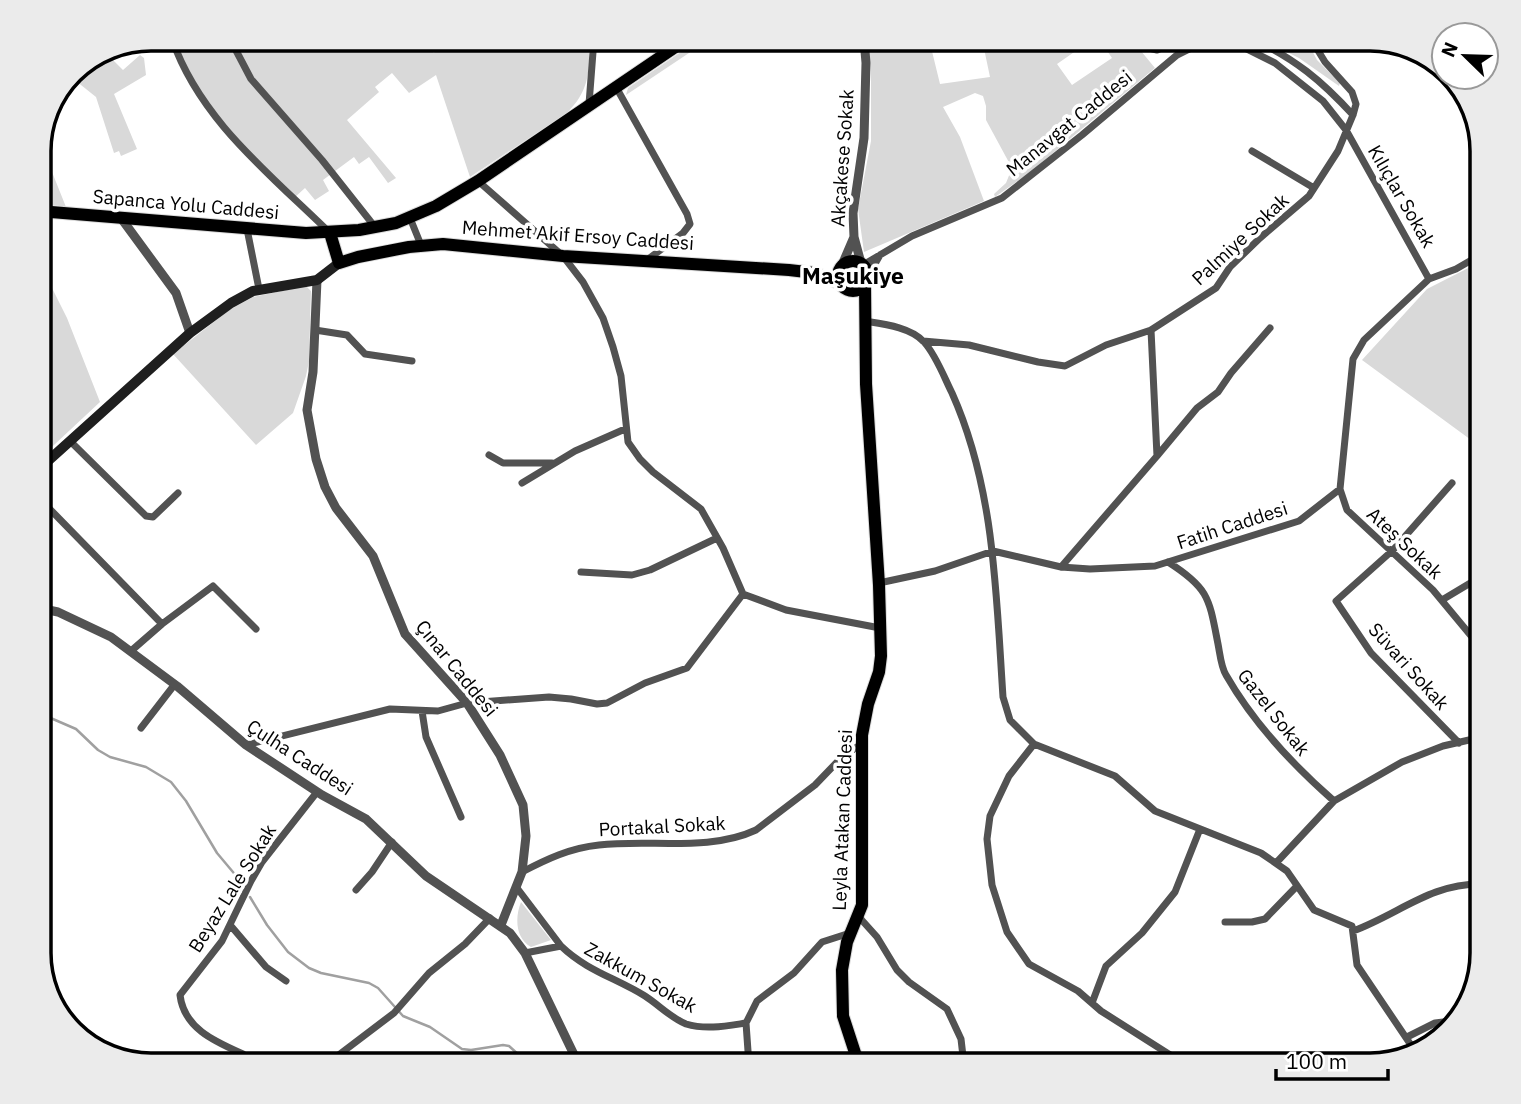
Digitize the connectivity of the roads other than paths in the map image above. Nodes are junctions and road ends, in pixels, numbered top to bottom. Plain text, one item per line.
1 (177, 51) edge
2 (237, 51) edge
3 (593, 51) edge
4 (668, 51) edge
5 (865, 51) edge
6 (1185, 51) edge
7 (1251, 51) edge
8 (1278, 51) edge
9 (1319, 51) edge
10 (616, 87) junction
11 (589, 105) junction
12 (1353, 115) junction
13 (1346, 130) junction
14 (1252, 151) dead end
15 (478, 181) junction
16 (1314, 188) junction
17 (51, 212) edge
18 (121, 218) junction
19 (410, 218) junction
20 (376, 228) junction
21 (247, 229) junction
22 (330, 233) junction
23 (854, 237) junction
24 (421, 245) junction
25 (883, 251) junction
26 (563, 256) junction
27 (646, 261) junction
28 (1470, 261) edge
29 (339, 263) junction
30 (841, 267) junction
31 (865, 272) junction
32 (815, 273) junction
33 (1429, 279) junction
34 (317, 280) junction
35 (846, 287) junction
36 (259, 289) junction
37 (864, 321) junction
38 (1270, 328) dead end
39 (315, 330) junction
40 (1151, 330) junction
41 (190, 333) junction
42 (923, 341) junction
43 (412, 361) dead end
44 (625, 429) junction
45 (70, 441) junction
46 (489, 456) dead end
47 (1157, 456) junction
48 (51, 458) edge
49 (552, 463) junction
50 (522, 483) dead end
51 (1452, 483) dead end
52 (1340, 489) junction
53 (178, 493) dead end
54 (51, 510) edge
55 (716, 538) junction
56 (1393, 550) junction
57 (993, 551) junction
58 (1168, 562) junction
59 (1061, 568) junction
60 (581, 572) dead end
61 (879, 583) junction
62 (1470, 583) edge
63 (743, 594) junction
64 (1442, 600) junction
65 (51, 611) edge
66 (162, 624) junction
67 (880, 628) junction
68 (256, 629) dead end
69 (1470, 634) edge
70 (131, 651) junction
71 (175, 684) junction
72 (467, 704) junction
73 (422, 711) junction
74 (141, 728) dead end
75 (1470, 740) edge
76 (1459, 743) junction
77 (862, 744) junction
78 (1034, 744) junction
79 (246, 745) junction
80 (317, 792) junction
81 (1334, 802) junction
82 (461, 817) dead end
83 (1200, 829) junction
84 (392, 842) junction
85 (1276, 863) junction
86 (522, 872) junction
87 (1470, 883) edge
88 (1297, 886) junction
89 (517, 888) junction
90 (356, 890) dead end
91 (859, 917) junction
92 (490, 918) junction
93 (1225, 922) dead end
94 (501, 925) junction
95 (231, 926) junction
96 (1353, 931) junction
97 (850, 933) junction
98 (561, 946) junction
99 (525, 953) junction
100 (286, 981) dead end
101 (1092, 1003) junction
102 (1443, 1022) edge
103 (746, 1023) junction
104 (1407, 1037) junction
105 (1411, 1044) edge
106 (241, 1053) edge
107 (340, 1053) edge
108 (573, 1053) edge
109 (748, 1053) edge
110 (855, 1053) edge
111 (963, 1053) edge
112 (1167, 1053) edge

1 - 22 street
2 - 20 street
3 - 11 street
4 - 10 main road, Sapanca Yolu Caddesi
5 - 23 street, Akçakese Sokak
6 - 25 street, Manavgat Caddesi
7 - 13 street, Manavgat Caddesi
8 - 12 street
9 - 12 street
10 - 11 main road, Sapanca Yolu Caddesi
10 - 27 street
11 - 15 main road, Sapanca Yolu Caddesi
12 - 13 street
13 - 16 street, Palmiye Sokak
13 - 33 street, Kılıçlar Sokak
14 - 16 street
15 - 19 main road, Sapanca Yolu Caddesi
15 - 26 street
16 - 40 street, Palmiye Sokak
17 - 18 main road, Sapanca Yolu Caddesi
18 - 21 main road, Sapanca Yolu Caddesi
18 - 41 street
19 - 20 main road, Sapanca Yolu Caddesi
19 - 24 street
20 - 22 main road, Sapanca Yolu Caddesi
21 - 22 main road, Sapanca Yolu Caddesi
21 - 36 street
22 - 29 main road
23 - 30 street
23 - 31 street
24 - 26 main road, Mehmet Akif Ersoy Caddesi
24 - 29 main road, Mehmet Akif Ersoy Caddesi
25 - 31 street
25 - 31 street, Manavgat Caddesi
26 - 27 main road, Mehmet Akif Ersoy Caddesi
26 - 44 street
27 - 32 main road, Mehmet Akif Ersoy Caddesi
28 - 33 street
29 - 34 main road
30 - 31 main road
30 - 32 main road
30 - 35 main road
31 - 35 main road
31 - 37 main road, Leyla Atakan Caddesi
32 - 35 main road
33 - 52 street
34 - 36 main road
34 - 39 street, Çınar Caddesi
35 - 37 main road
36 - 41 main road
37 - 42 street, Palmiye Sokak
37 - 61 main road, Leyla Atakan Caddesi
38 - 47 street
39 - 43 street
39 - 72 street, Çınar Caddesi
40 - 42 street, Palmiye Sokak
40 - 47 street
41 - 45 main road
42 - 57 street
44 - 49 street
44 - 55 street
45 - 48 main road
45 - 53 street
46 - 49 street
47 - 59 street
49 - 50 street
51 - 56 street
52 - 56 street, Ateş Sokak
52 - 58 street, Fatih Caddesi
54 - 66 street
55 - 60 street
55 - 63 street
56 - 64 street, Ateş Sokak
56 - 76 street, Süvari Sokak
57 - 59 street, Fatih Caddesi
57 - 61 street
57 - 78 street
58 - 59 street, Fatih Caddesi
58 - 81 street, Gazel Sokak
61 - 67 main road, Leyla Atakan Caddesi
62 - 64 street
63 - 67 street
63 - 72 street
64 - 69 street, Ateş Sokak
65 - 70 street, Çulha Caddesi
66 - 68 street
66 - 70 street
67 - 77 main road, Leyla Atakan Caddesi
70 - 71 street, Çulha Caddesi
71 - 74 street
71 - 79 street, Çulha Caddesi
72 - 73 street
72 - 86 street, Çınar Caddesi
73 - 79 street
73 - 82 street
75 - 76 street
76 - 81 street
77 - 86 street, Portakal Sokak
77 - 91 main road, Leyla Atakan Caddesi
78 - 83 street
78 - 101 street
79 - 80 street, Çulha Caddesi
80 - 84 street, Çulha Caddesi
80 - 95 street, Beyaz Lale Sokak
81 - 85 street
83 - 85 street
83 - 101 street
84 - 90 street
84 - 92 street, Çulha Caddesi
85 - 88 street
86 - 89 street, Çınar Caddesi
87 - 96 street
88 - 93 street
88 - 96 street
89 - 94 street, Çınar Caddesi
89 - 98 street
91 - 97 main road, Leyla Atakan Caddesi
91 - 111 street
92 - 94 street, Çulha Caddesi
92 - 107 street
94 - 99 street
95 - 100 street
95 - 106 street, Beyaz Lale Sokak
96 - 104 street
97 - 103 street
97 - 110 main road, Leyla Atakan Caddesi
98 - 99 street, Zakkum Sokak
98 - 103 street, Zakkum Sokak
99 - 108 street
101 - 112 street
102 - 104 street
103 - 109 street
104 - 105 street

